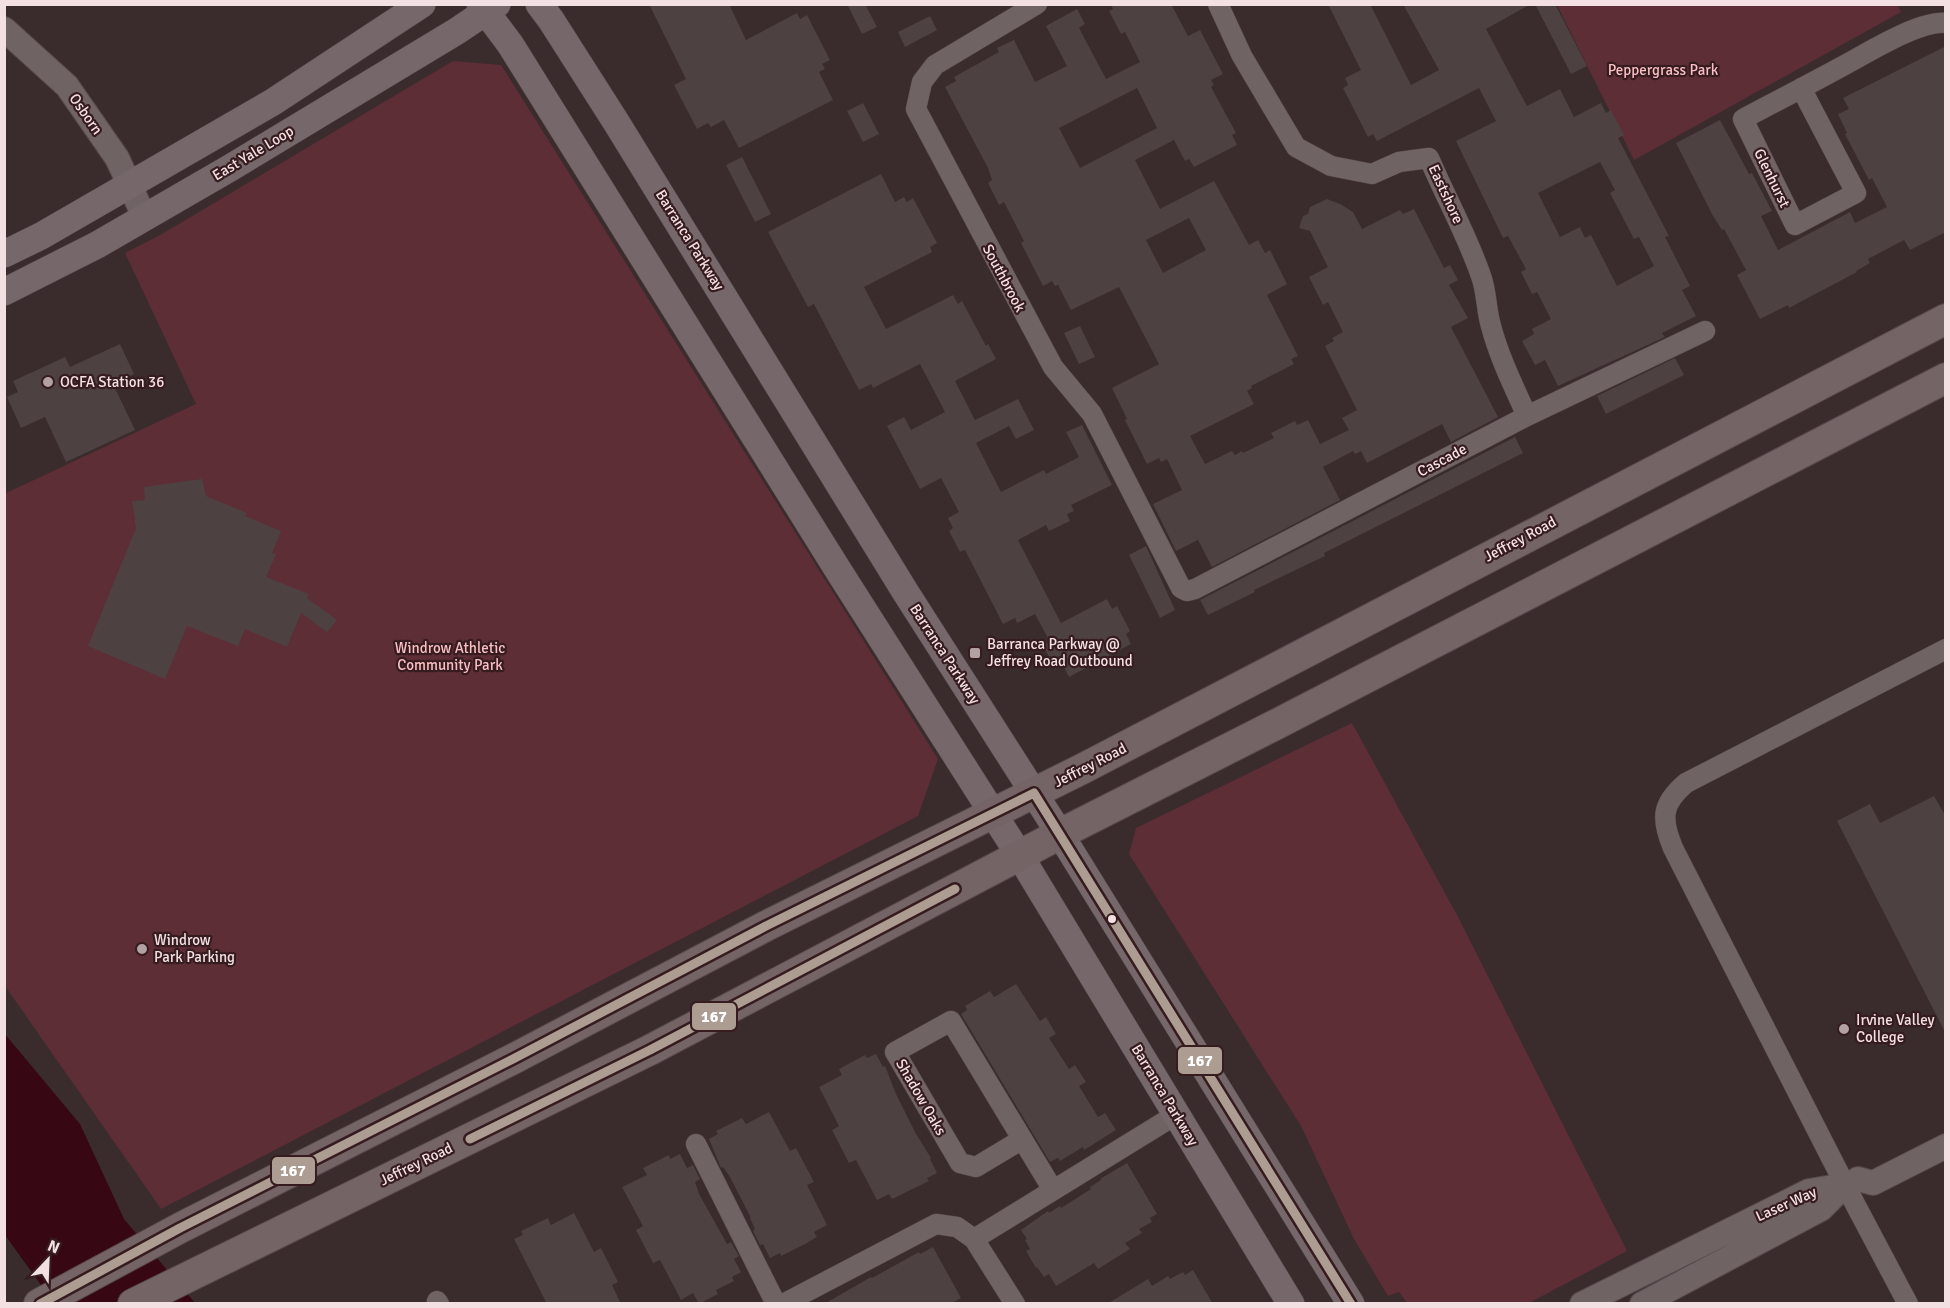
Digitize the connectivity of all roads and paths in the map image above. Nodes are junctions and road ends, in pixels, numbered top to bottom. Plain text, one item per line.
1 (422, 4) edge
2 (539, 4) edge
3 (1037, 4) edge
4 (1218, 4) edge
5 (487, 7) edge
6 (1946, 23) edge
7 (4, 29) edge
8 (1801, 88) junction
9 (129, 185) junction
10 (144, 216) junction
11 (4, 254) edge
12 (4, 292) edge
13 (1946, 319) edge
14 (1705, 332) dead end
15 (1946, 378) edge
16 (1527, 416) junction
17 (1181, 588) joint
18 (1946, 649) edge
19 (1034, 793) junction
20 (992, 812) junction
21 (1060, 834) junction
22 (1020, 856) junction
23 (1177, 1114) junction
24 (1021, 1140) junction
25 (696, 1144) dead end
26 (1946, 1146) edge
27 (1851, 1182) junction
28 (1053, 1190) junction
29 (974, 1239) junction
30 (44, 1301) edge
31 (133, 1304) edge
32 (776, 1304) edge
33 (783, 1304) edge
34 (1015, 1304) edge
35 (1291, 1304) edge
36 (1351, 1304) edge
37 (1582, 1304) edge
38 (1642, 1304) edge
39 (1908, 1304) edge

1 - 9 main road
2 - 19 main road, Barranca Parkway
3 - 17 street, Southbrook
4 - 16 street, Eastshore
5 - 10 main road, East Yale Loop
5 - 20 main road, Barranca Parkway
6 - 8 street, Glenhurst
7 - 9 street, Osborn
8 - 8 street, Glenhurst
9 - 10 street, Osborn
9 - 11 main road
10 - 12 main road, East Yale Loop
13 - 19 main road, Jeffrey Road
14 - 16 street, Cascade
15 - 21 main road, Jeffrey Road
16 - 17 street, Cascade
18 - 27 street
19 - 20 main road, Jeffrey Road
19 - 21 main road, Barranca Parkway
20 - 22 main road, Barranca Parkway
20 - 30 main road, Jeffrey Road
21 - 22 main road, Jeffrey Road
21 - 36 main road, Barranca Parkway
22 - 23 main road, Barranca Parkway
22 - 31 main road, Jeffrey Road
23 - 28 street
23 - 35 main road, Barranca Parkway
24 - 24 street, Shadow Oaks
24 - 28 street, Shadow Oaks
25 - 32 street
26 - 27 street
27 - 37 street, Laser Way
27 - 38 street, Laser Way
27 - 39 street
28 - 29 street
29 - 33 street
29 - 34 street

